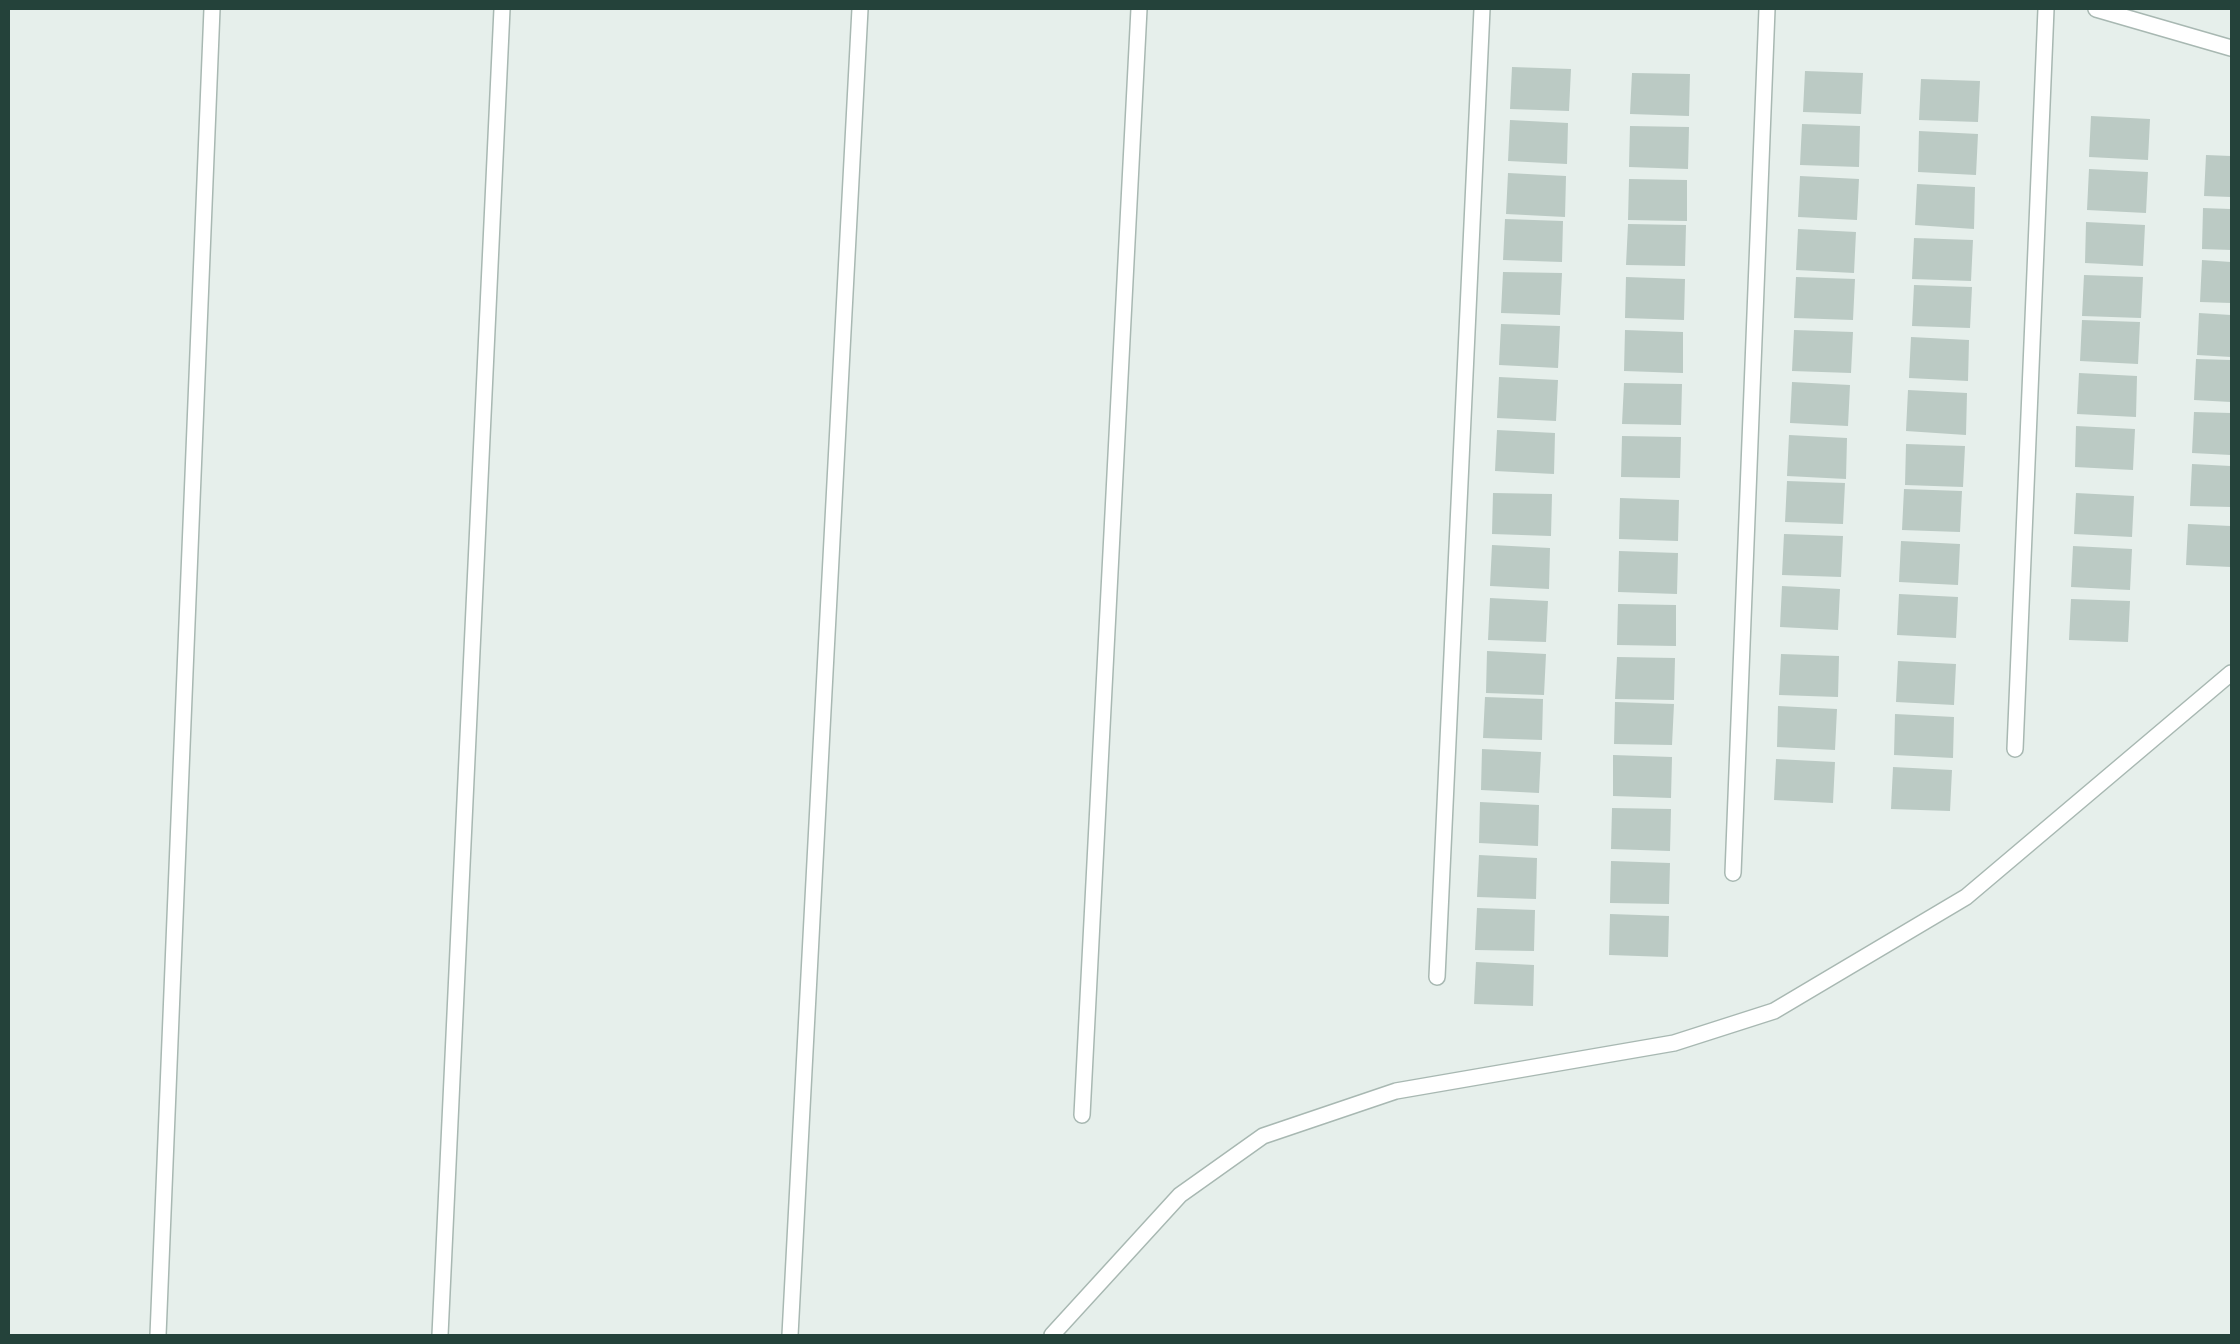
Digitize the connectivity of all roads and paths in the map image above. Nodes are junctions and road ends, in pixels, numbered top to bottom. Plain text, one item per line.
1 (212, 9) edge
2 (502, 9) edge
3 (860, 9) edge
4 (1139, 9) edge
5 (1482, 9) edge
6 (1767, 9) edge
7 (2046, 9) edge
8 (2096, 9) edge
9 (2231, 48) edge
10 (2231, 673) edge
11 (2015, 749) dead end
12 (1733, 873) dead end
13 (1437, 977) dead end
14 (1082, 1115) dead end
15 (158, 1335) edge
16 (440, 1335) edge
17 (790, 1335) edge
18 (1052, 1335) edge

1 - 15 street
2 - 16 street
3 - 17 street
4 - 14 street
5 - 13 street
6 - 12 street
7 - 11 street
8 - 9 street
10 - 18 street

